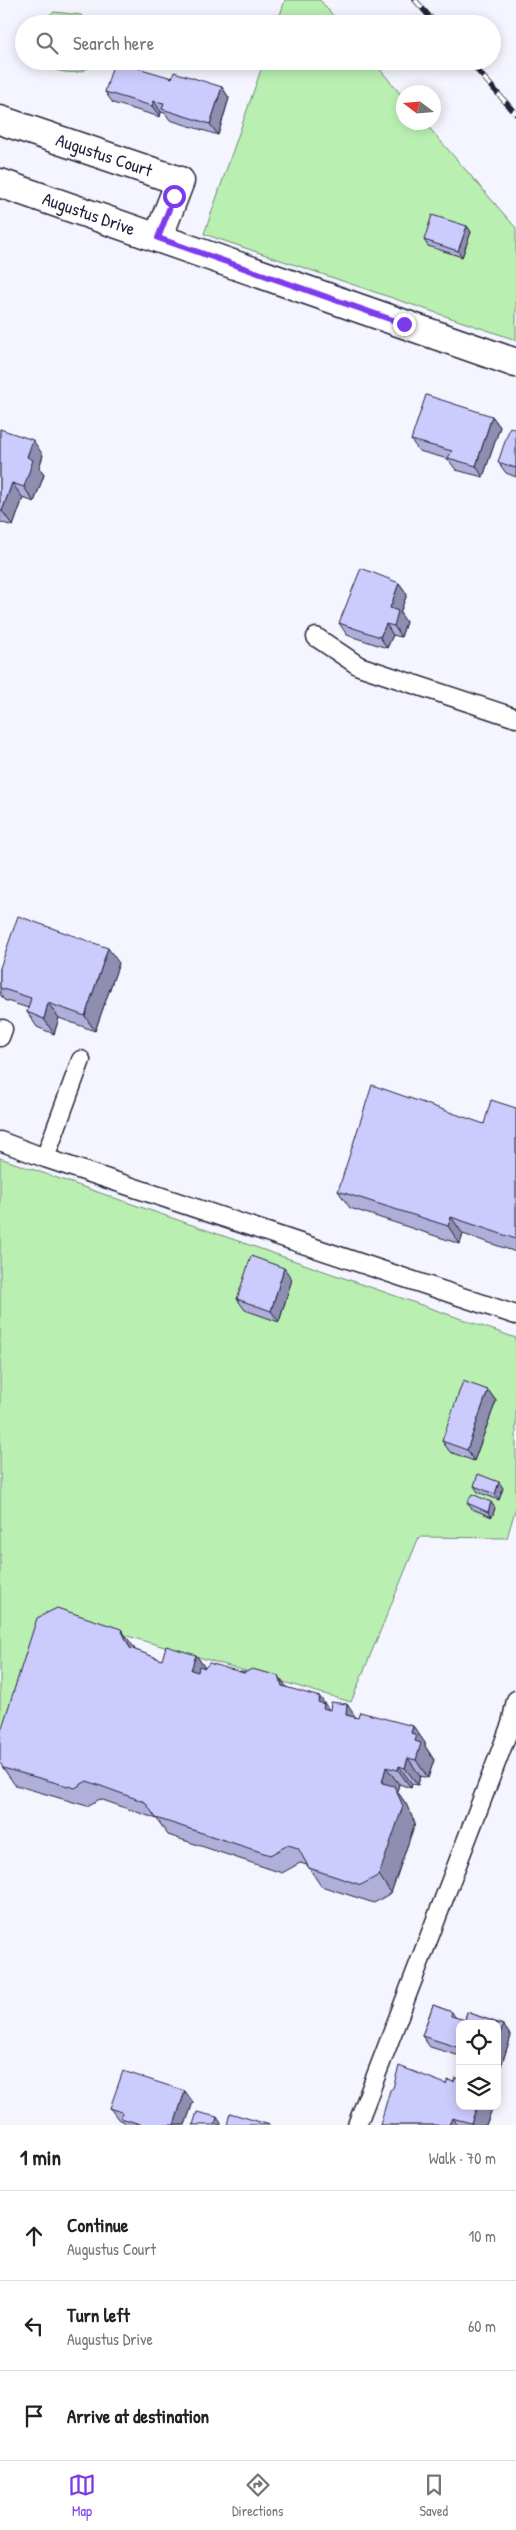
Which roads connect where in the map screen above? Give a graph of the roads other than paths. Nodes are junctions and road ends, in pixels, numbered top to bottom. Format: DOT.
graph roads {
  1 [pos="0,120"];
  2 [pos="0,183"];
  3 [pos="158,238"];
  4 [pos="516,363"];
  5 [pos="316,638"];
  6 [pos="516,718"];
  7 [pos="81,1060"];
  8 [pos="0,1141"];
  9 [pos="45,1158"];
  10 [pos="516,1315"];
  11 [pos="516,1700"];
  12 [pos="513,1725"];
  13 [pos="357,2125"];
  1 -- 3 [label="street, Augustus Court"];
  2 -- 3 [label="street, Augustus Drive"];
  3 -- 4 [label="street, Augustus Drive"];
  5 -- 6 [label="lane"];
  7 -- 9 [label="lane"];
  8 -- 9 [label="lane"];
  9 -- 10 [label="lane"];
  11 -- 12 [label="lane"];
  12 -- 13 [label="lane"];
}
